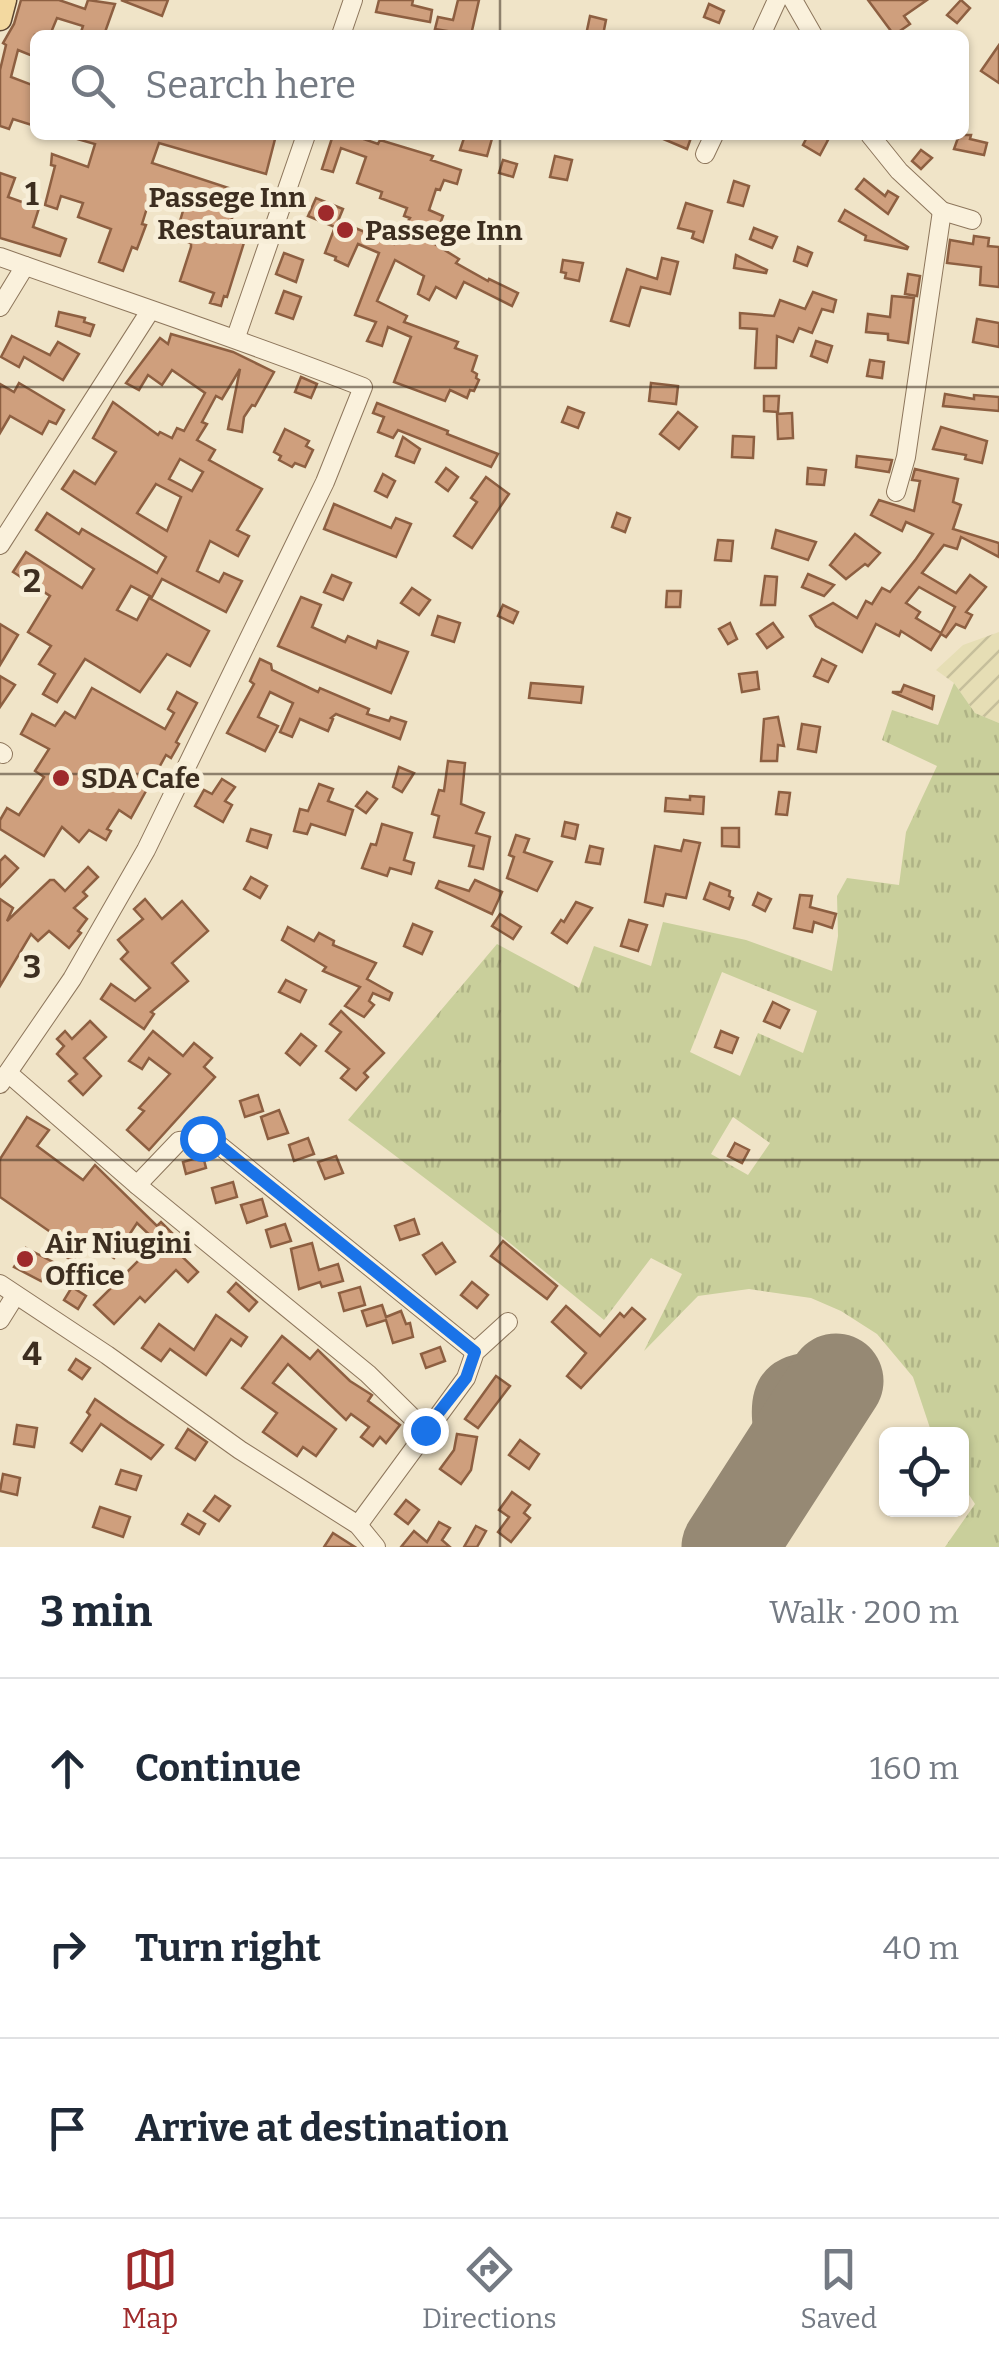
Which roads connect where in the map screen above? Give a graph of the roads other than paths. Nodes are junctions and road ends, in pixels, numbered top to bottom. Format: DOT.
graph roads {
  1 [pos="5,0"];
  2 [pos="353,0"];
  3 [pos="778,0"];
  4 [pos="793,0"];
  5 [pos="0,19"];
  6 [pos="343,30"];
  7 [pos="763,30"];
  8 [pos="810,30"];
  9 [pos="304,140"];
  10 [pos="712,140"];
  11 [pos="874,140"];
  12 [pos="705,154"];
  13 [pos="942,211"];
  14 [pos="972,220"];
  15 [pos="0,257"];
  16 [pos="25,266"];
  17 [pos="0,307"];
  18 [pos="150,311"];
  19 [pos="236,337"];
  20 [pos="896,492"];
  21 [pos="0,545"];
  22 [pos="4,1079"];
  23 [pos="137,1185"];
  24 [pos="8,1290"];
  25 [pos="0,1320"];
  26 [pos="508,1322"];
  27 [pos="475,1352"];
  28 [pos="425,1430"];
  29 [pos="358,1525"];
  30 [pos="376,1547"];
  1 -- 5 [label="main road"];
  2 -- 6 [label="street"];
  3 -- 7 [label="street"];
  4 -- 8 [label="street"];
  9 -- 19 [label="street"];
  10 -- 12 [label="street"];
  11 -- 13 [label="street"];
  13 -- 14 [label="street"];
  13 -- 20 [label="street"];
  15 -- 16 [label="street"];
  16 -- 17 [label="street"];
  16 -- 18 [label="street"];
  18 -- 19 [label="street"];
  18 -- 21 [label="street"];
  19 -- 22 [label="street"];
  22 -- 23 [label="street"];
  23 -- 27 [label="street"];
  23 -- 28 [label="street"];
  24 -- 25 [label="street"];
  24 -- 29 [label="street"];
  26 -- 27 [label="street"];
  27 -- 28 [label="street"];
  28 -- 29 [label="street"];
  29 -- 30 [label="street"];
}
